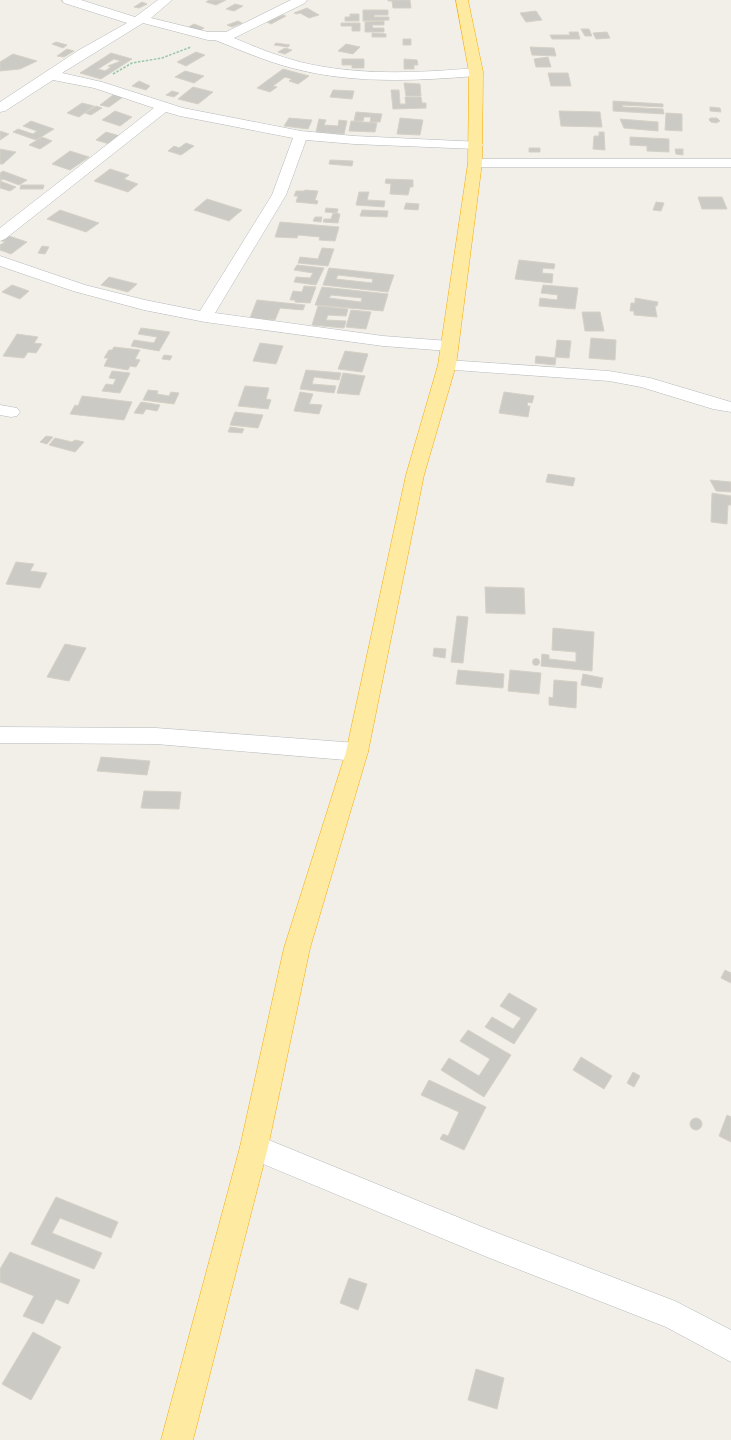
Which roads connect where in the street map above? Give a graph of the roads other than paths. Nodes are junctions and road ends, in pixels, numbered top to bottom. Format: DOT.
graph roads {
  1 [pos="68,0"];
  2 [pos="166,0"];
  3 [pos="301,0"];
  4 [pos="462,0"];
  5 [pos="139,20"];
  6 [pos="214,36"];
  7 [pos="476,72"];
  8 [pos="50,75"];
  9 [pos="0,108"];
  10 [pos="163,108"];
  11 [pos="302,135"];
  12 [pos="475,154"];
  13 [pos="731,163"];
  14 [pos="0,236"];
  15 [pos="0,261"];
  16 [pos="205,317"];
  17 [pos="448,355"];
  18 [pos="731,407"];
  19 [pos="0,735"];
  20 [pos="358,752"];
  21 [pos="254,1147"];
  22 [pos="731,1347"];
  23 [pos="177,1440"];
  1 -- 5 [label="street"];
  2 -- 5 [label="street"];
  3 -- 6 [label="street"];
  4 -- 7 [label="highway"];
  5 -- 6 [label="street"];
  5 -- 8 [label="street"];
  6 -- 7 [label="street"];
  7 -- 12 [label="highway"];
  8 -- 9 [label="street"];
  8 -- 10 [label="street"];
  10 -- 11 [label="street"];
  10 -- 14 [label="street"];
  11 -- 12 [label="street"];
  11 -- 16 [label="street"];
  12 -- 13 [label="street"];
  12 -- 17 [label="highway"];
  15 -- 16 [label="street"];
  16 -- 17 [label="street"];
  17 -- 18 [label="street"];
  17 -- 20 [label="highway"];
  19 -- 20 [label="street"];
  20 -- 21 [label="highway"];
  21 -- 22 [label="street"];
  21 -- 23 [label="highway"];
}
